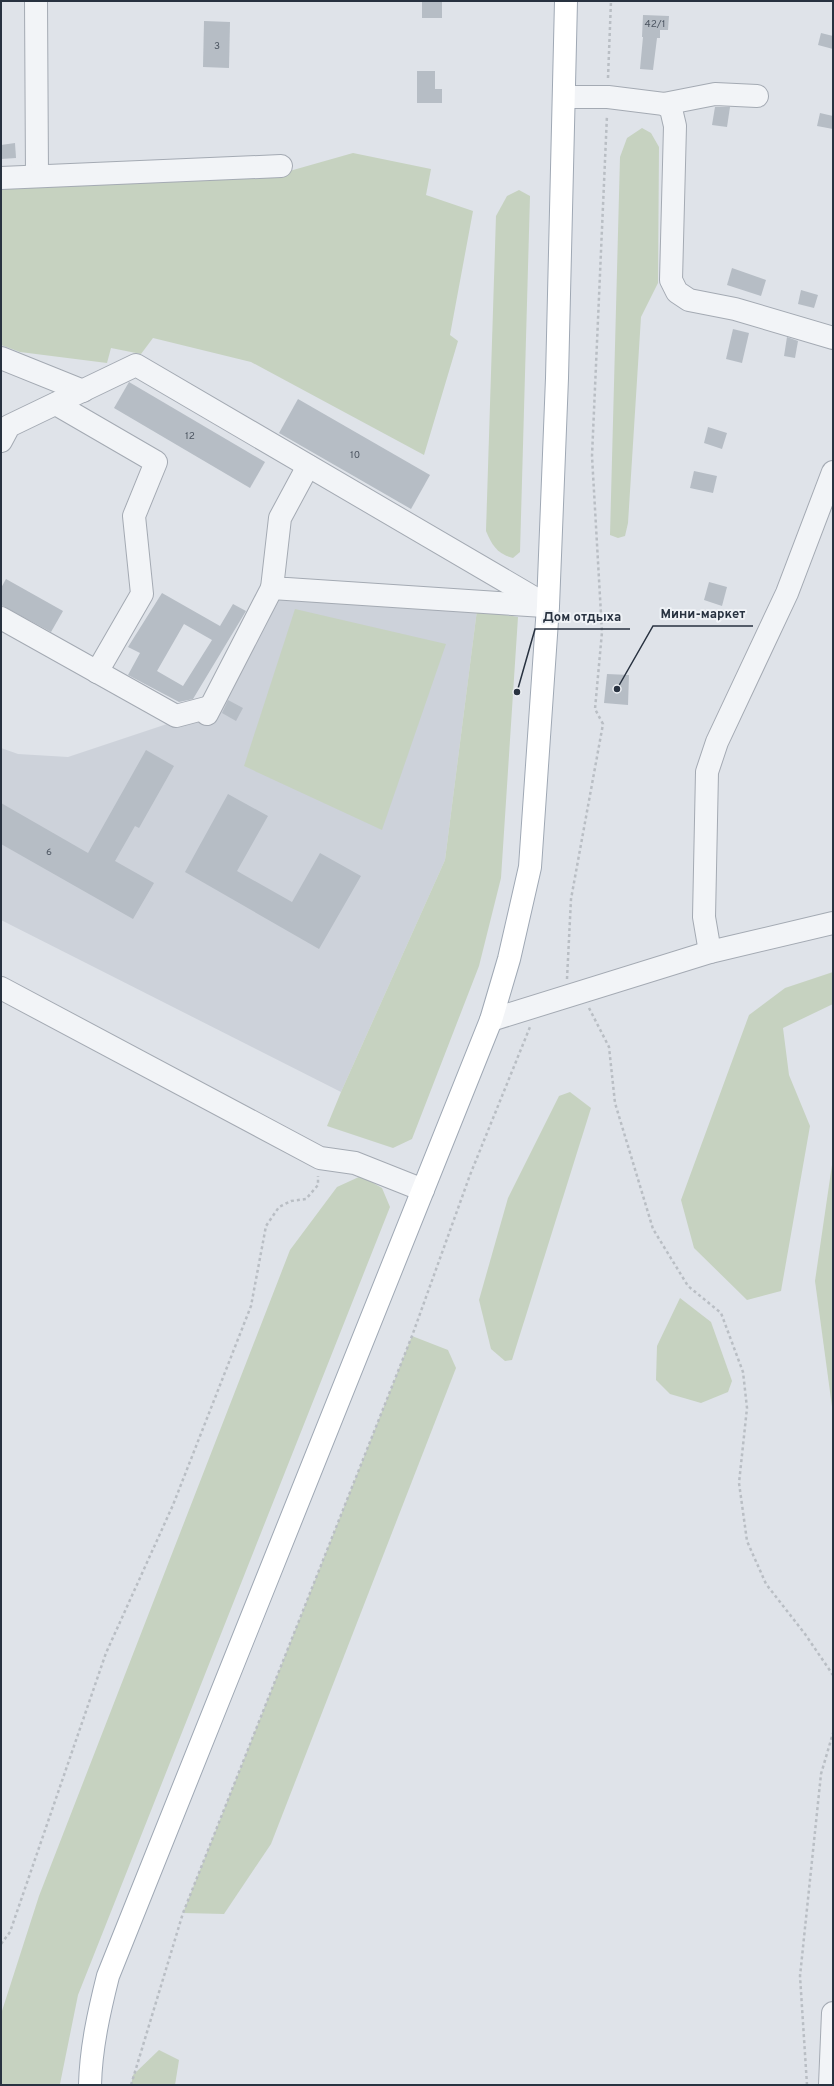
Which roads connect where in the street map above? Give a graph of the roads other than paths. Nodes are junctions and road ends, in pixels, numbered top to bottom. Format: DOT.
graph roads {
  1 [pos="36,1"];
  2 [pos="566,1"];
  3 [pos="757,96"];
  4 [pos="564,97"];
  5 [pos="664,104"];
  6 [pos="282,166"];
  7 [pos="37,176"];
  8 [pos="1,178"];
  9 [pos="833,338"];
  10 [pos="1,358"];
  11 [pos="83,391"];
  12 [pos="56,404"];
  13 [pos="1,441"];
  14 [pos="308,466"];
  15 [pos="833,472"];
  16 [pos="272,588"];
  17 [pos="548,606"];
  18 [pos="1,618"];
  19 [pos="97,672"];
  20 [pos="833,923"];
  21 [pos="710,952"];
  22 [pos="1,988"];
  23 [pos="491,1020"];
  24 [pos="423,1190"];
  25 [pos="833,2013"];
  26 [pos="90,2085"];
  27 [pos="830,2085"];
  1 -- 7 [label="street"];
  2 -- 4 [label="main road"];
  3 -- 5 [label="street"];
  4 -- 5 [label="street"];
  4 -- 17 [label="main road"];
  5 -- 9 [label="street"];
  6 -- 7 [label="street"];
  7 -- 8 [label="street"];
  10 -- 11 [label="street"];
  11 -- 12 [label="street"];
  11 -- 14 [label="street"];
  12 -- 13 [label="street"];
  12 -- 19 [label="street"];
  14 -- 16 [label="street"];
  14 -- 17 [label="street"];
  15 -- 21 [label="street"];
  16 -- 17 [label="street"];
  16 -- 19 [label="street"];
  17 -- 23 [label="main road"];
  18 -- 19 [label="street"];
  20 -- 21 [label="street"];
  21 -- 23 [label="street"];
  22 -- 24 [label="street"];
  23 -- 24 [label="main road"];
  24 -- 26 [label="main road"];
  25 -- 27 [label="street"];
}
